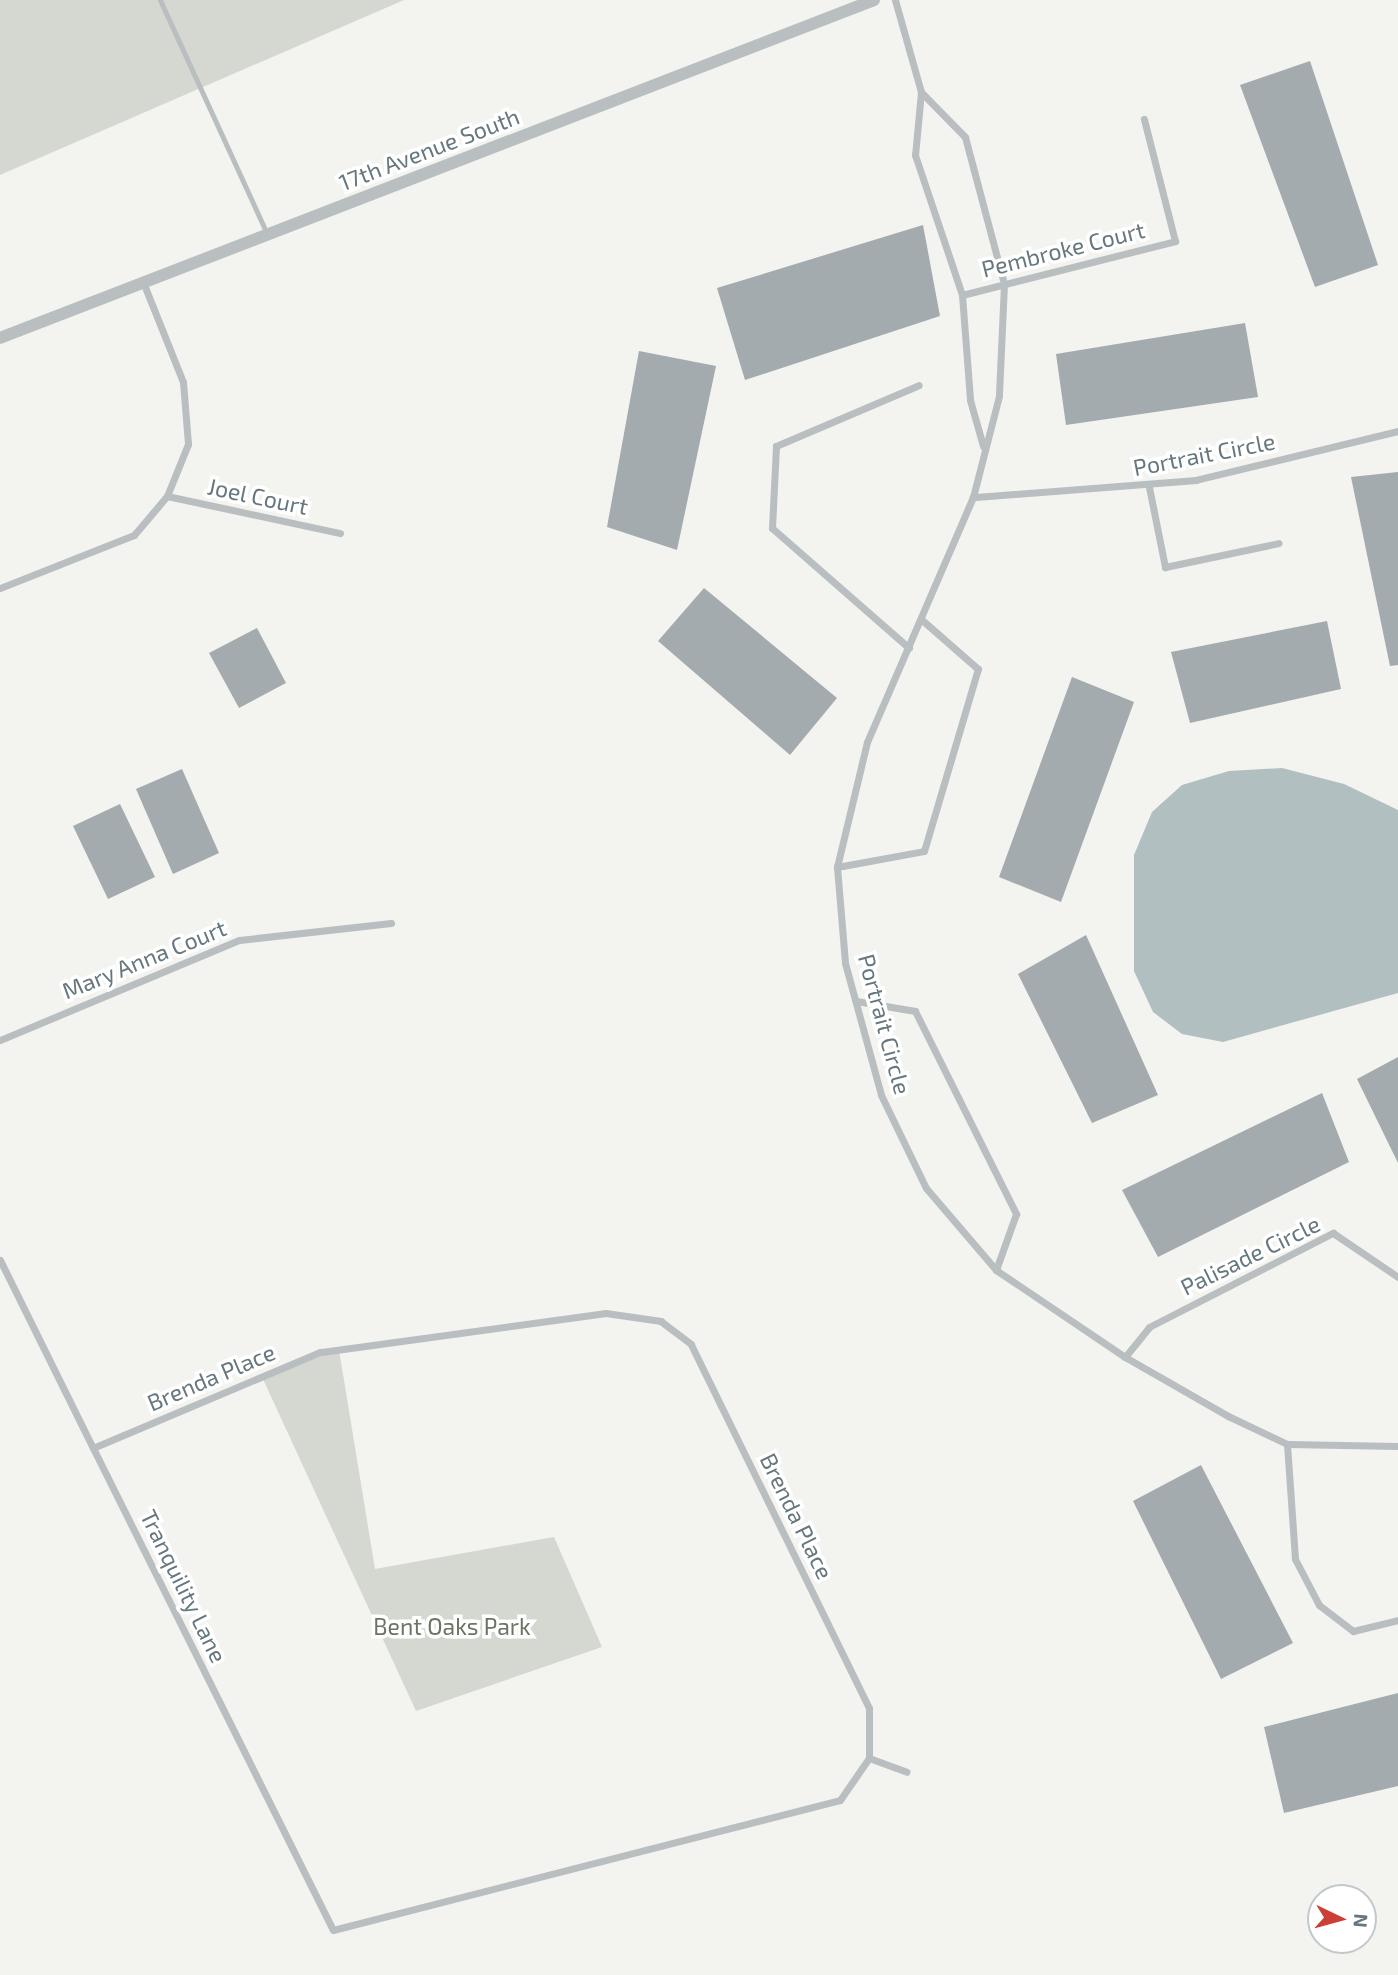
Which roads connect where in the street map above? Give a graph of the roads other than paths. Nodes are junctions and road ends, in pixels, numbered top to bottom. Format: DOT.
graph roads {
  1 [pos="160,0"];
  2 [pos="874,0"];
  3 [pos="895,0"];
  4 [pos="921,92"];
  5 [pos="1144,119"];
  6 [pos="267,234"];
  7 [pos="142,281"];
  8 [pos="1004,285"];
  9 [pos="962,295"];
  10 [pos="0,338"];
  11 [pos="919,385"];
  12 [pos="1398,431"];
  13 [pos="983,446"];
  14 [pos="1149,487"];
  15 [pos="167,496"];
  16 [pos="973,498"];
  17 [pos="340,533"];
  18 [pos="1279,543"];
  19 [pos="0,588"];
  20 [pos="922,620"];
  21 [pos="909,648"];
  22 [pos="837,867"];
  23 [pos="391,923"];
  24 [pos="856,1001"];
  25 [pos="0,1040"];
  26 [pos="0,1259"];
  27 [pos="996,1270"];
  28 [pos="1398,1277"];
  29 [pos="1125,1357"];
  30 [pos="1287,1444"];
  31 [pos="1398,1446"];
  32 [pos="93,1448"];
  33 [pos="1398,1620"];
  34 [pos="869,1758"];
  35 [pos="906,1772"];
  1 -- 6 [label="lane"];
  2 -- 6 [label="street, 17th Avenue South"];
  3 -- 4 [label="street, Portrait Circle"];
  4 -- 8 [label="street, Portrait Circle"];
  4 -- 9 [label="street, Portrait Circle"];
  5 -- 8 [label="street, Pembroke Court"];
  6 -- 7 [label="street, 17th Avenue South"];
  7 -- 10 [label="street, 17th Avenue South"];
  7 -- 15 [label="street"];
  8 -- 9 [label="street, Pembroke Court"];
  8 -- 13 [label="street, Portrait Circle"];
  9 -- 13 [label="street, Portrait Circle"];
  11 -- 21 [label="street"];
  12 -- 14 [label="street, Portrait Circle"];
  13 -- 16 [label="street, Portrait Circle"];
  14 -- 16 [label="street, Portrait Circle"];
  14 -- 18 [label="street"];
  15 -- 17 [label="street, Joel Court"];
  15 -- 19 [label="street"];
  16 -- 20 [label="street, Portrait Circle"];
  20 -- 21 [label="street, Portrait Circle"];
  20 -- 22 [label="street"];
  21 -- 22 [label="street, Portrait Circle"];
  22 -- 24 [label="street, Portrait Circle"];
  23 -- 25 [label="street, Mary Anna Court"];
  24 -- 27 [label="street, Portrait Circle"];
  24 -- 27 [label="street"];
  26 -- 32 [label="street, Tranquility Lane"];
  27 -- 29 [label="street, Portrait Circle"];
  28 -- 29 [label="street, Palisade Circle"];
  29 -- 30 [label="street, Portrait Circle"];
  30 -- 31 [label="street, Portrait Circle"];
  30 -- 33 [label="street"];
  32 -- 34 [label="street, Brenda Place"];
  32 -- 34 [label="street, Tranquility Lane"];
  34 -- 35 [label="street"];
}
